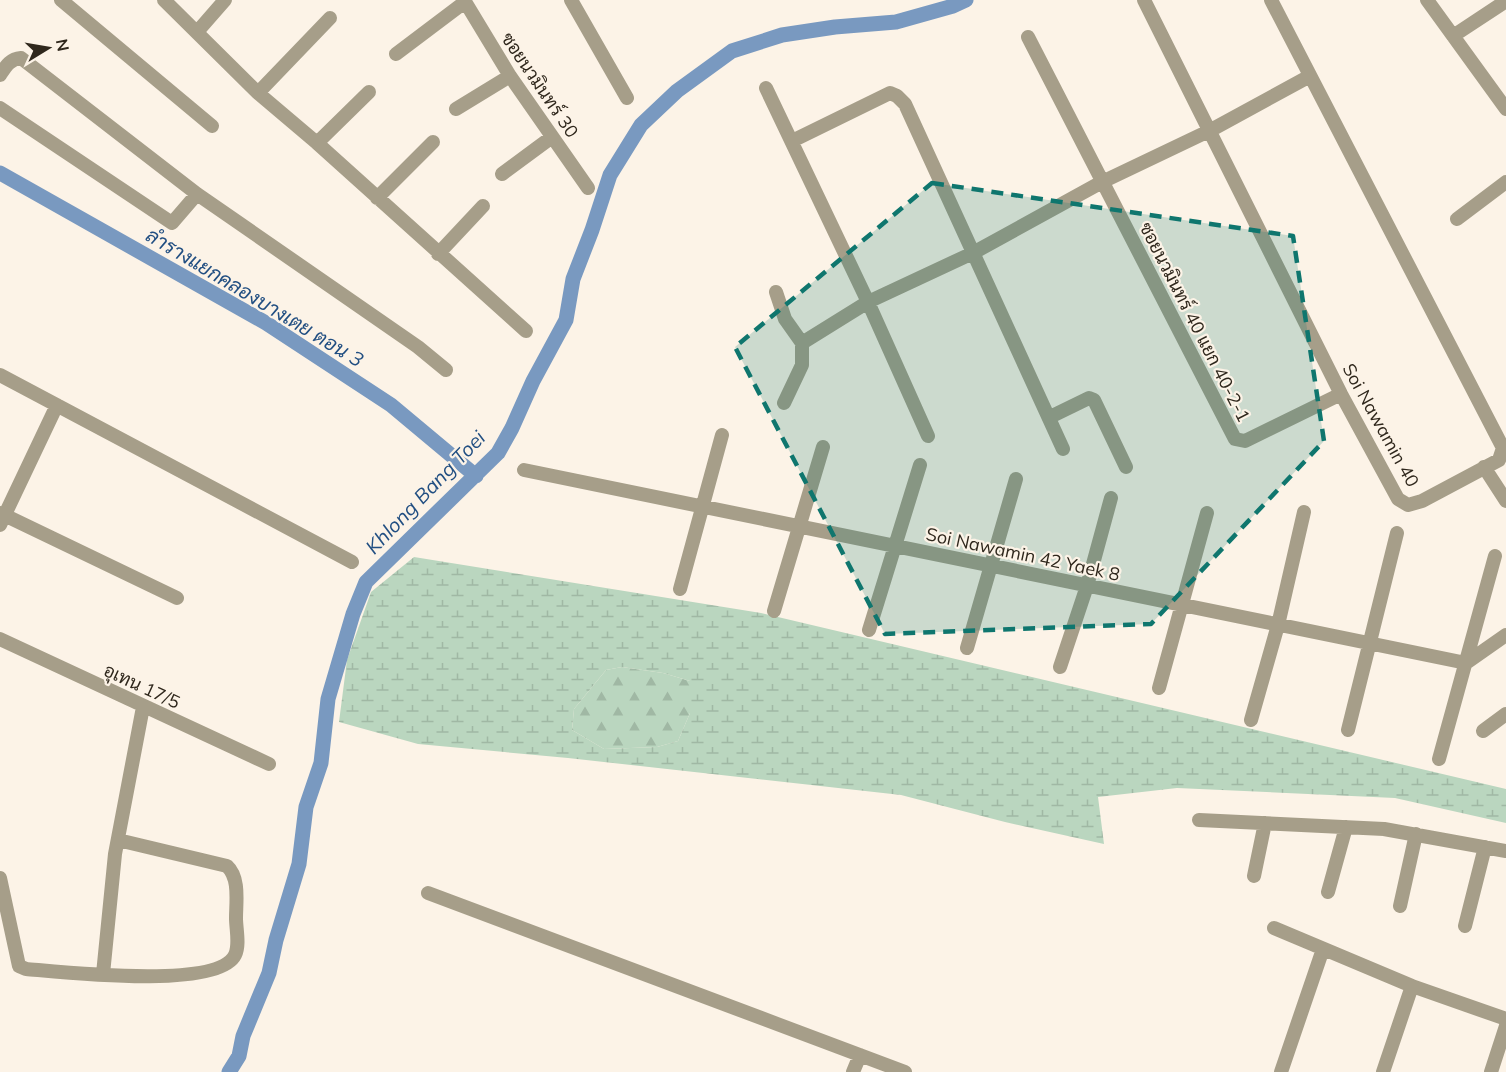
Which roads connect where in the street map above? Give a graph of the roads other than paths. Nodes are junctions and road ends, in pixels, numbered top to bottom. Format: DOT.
graph roads {
  1 [pos="61,0"];
  2 [pos="164,0"];
  3 [pos="225,0"];
  4 [pos="571,0"];
  5 [pos="1144,0"];
  6 [pos="1271,0"];
  7 [pos="1427,0"];
  8 [pos="465,1"];
  9 [pos="1506,1"];
  10 [pos="330,18"];
  11 [pos="197,32"];
  12 [pos="1453,36"];
  13 [pos="1028,37"];
  14 [pos="396,54"];
  15 [pos="0,75"];
  16 [pos="510,76"];
  17 [pos="1310,76"];
  18 [pos="766,88"];
  19 [pos="369,92"];
  20 [pos="258,93"];
  21 [pos="627,98"];
  22 [pos="0,108"];
  23 [pos="456,109"];
  24 [pos="1506,109"];
  25 [pos="212,126"];
  26 [pos="1211,130"];
  27 [pos="552,137"];
  28 [pos="792,141"];
  29 [pos="433,142"];
  30 [pos="317,143"];
  31 [pos="502,174"];
  32 [pos="1102,182"];
  33 [pos="1506,182"];
  34 [pos="588,188"];
  35 [pos="197,194"];
  36 [pos="377,198"];
  37 [pos="483,206"];
  38 [pos="1457,219"];
  39 [pos="973,253"];
  40 [pos="438,254"];
  41 [pos="776,292"];
  42 [pos="868,302"];
  43 [pos="526,331"];
  44 [pos="802,344"];
  45 [pos="446,370"];
  46 [pos="0,375"];
  47 [pos="1341,394"];
  48 [pos="784,403"];
  49 [pos="57,405"];
  50 [pos="1050,417"];
  51 [pos="722,435"];
  52 [pos="928,436"];
  53 [pos="823,447"];
  54 [pos="1064,449"];
  55 [pos="920,465"];
  56 [pos="1126,467"];
  57 [pos="1484,467"];
  58 [pos="524,470"];
  59 [pos="1016,479"];
  60 [pos="1111,498"];
  61 [pos="1506,501"];
  62 [pos="704,505"];
  63 [pos="1304,512"];
  64 [pos="1207,513"];
  65 [pos="2,518"];
  66 [pos="801,526"];
  67 [pos="1397,533"];
  68 [pos="894,547"];
  69 [pos="1495,556"];
  70 [pos="352,562"];
  71 [pos="992,566"];
  72 [pos="1087,586"];
  73 [pos="681,589"];
  74 [pos="177,598"];
  75 [pos="1181,605"];
  76 [pos="774,611"];
  77 [pos="1278,625"];
  78 [pos="869,630"];
  79 [pos="1506,635"];
  80 [pos="0,639"];
  81 [pos="1371,644"];
  82 [pos="967,648"];
  83 [pos="1466,663"];
  84 [pos="1060,667"];
  85 [pos="1159,688"];
  86 [pos="142,707"];
  87 [pos="1506,714"];
  88 [pos="1251,720"];
  89 [pos="1348,730"];
  90 [pos="1483,731"];
  91 [pos="1439,759"];
  92 [pos="269,764"];
  93 [pos="1199,820"];
  94 [pos="1265,823"];
  95 [pos="1346,827"];
  96 [pos="1416,834"];
  97 [pos="118,840"];
  98 [pos="1485,847"];
  99 [pos="1506,851"];
  100 [pos="1254,876"];
  101 [pos="0,878"];
  102 [pos="1328,892"];
  103 [pos="428,893"];
  104 [pos="1400,906"];
  105 [pos="1465,926"];
  106 [pos="1274,928"];
  107 [pos="1323,949"];
  108 [pos="103,974"];
  109 [pos="1412,986"];
  110 [pos="1506,1019"];
  111 [pos="1506,1026"];
  112 [pos="860,1055"];
  113 [pos="853,1072"];
  114 [pos="905,1072"];
  115 [pos="1281,1072"];
  116 [pos="1383,1072"];
  117 [pos="1491,1072"];
  1 -- 25 [label="street"];
  2 -- 11 [label="street"];
  3 -- 11 [label="street"];
  4 -- 21 [label="street"];
  5 -- 26 [label="street, Soi Nawamin 40"];
  6 -- 17 [label="street, Soi Nawamin 40"];
  7 -- 12 [label="street"];
  8 -- 14 [label="street"];
  8 -- 16 [label="street, ซอยนวมินทร์ 30"];
  9 -- 12 [label="street"];
  10 -- 20 [label="street"];
  11 -- 20 [label="street"];
  12 -- 24 [label="street"];
  13 -- 32 [label="street"];
  15 -- 35 [label="street"];
  16 -- 23 [label="street"];
  16 -- 27 [label="street, ซอยนวมินทร์ 30"];
  17 -- 26 [label="street"];
  17 -- 57 [label="street, Soi Nawamin 40"];
  18 -- 28 [label="street"];
  19 -- 30 [label="street"];
  20 -- 30 [label="street"];
  22 -- 35 [label="street"];
  26 -- 32 [label="street"];
  26 -- 47 [label="street, Soi Nawamin 40"];
  27 -- 31 [label="street"];
  27 -- 34 [label="street, ซอยนวมินทร์ 30"];
  28 -- 39 [label="street"];
  28 -- 42 [label="street"];
  29 -- 36 [label="street"];
  30 -- 36 [label="street"];
  32 -- 39 [label="street"];
  32 -- 47 [label="street, ซอยนวมินทร์ 40 แยก 40-2-1"];
  33 -- 38 [label="street"];
  35 -- 45 [label="street"];
  36 -- 40 [label="street"];
  37 -- 40 [label="street"];
  39 -- 42 [label="street"];
  39 -- 50 [label="street"];
  40 -- 43 [label="street"];
  41 -- 44 [label="street"];
  42 -- 44 [label="street"];
  42 -- 52 [label="street"];
  44 -- 48 [label="street"];
  46 -- 49 [label="street"];
  47 -- 57 [label="street, Soi Nawamin 40"];
  49 -- 65 [label="street"];
  49 -- 70 [label="street"];
  50 -- 54 [label="street"];
  50 -- 56 [label="street"];
  51 -- 62 [label="street"];
  53 -- 66 [label="street"];
  55 -- 68 [label="street"];
  57 -- 61 [label="street"];
  58 -- 62 [label="street, Soi Nawamin 42 Yaek 8"];
  59 -- 71 [label="street"];
  60 -- 72 [label="street"];
  62 -- 66 [label="street, Soi Nawamin 42 Yaek 8"];
  62 -- 73 [label="street"];
  63 -- 77 [label="street"];
  64 -- 75 [label="street"];
  65 -- 74 [label="street"];
  66 -- 68 [label="street, Soi Nawamin 42 Yaek 8"];
  66 -- 76 [label="street"];
  67 -- 81 [label="street"];
  68 -- 71 [label="street, Soi Nawamin 42 Yaek 8"];
  68 -- 78 [label="street"];
  69 -- 83 [label="street"];
  71 -- 72 [label="street, Soi Nawamin 42 Yaek 8"];
  71 -- 82 [label="street"];
  72 -- 75 [label="street, Soi Nawamin 42 Yaek 8"];
  72 -- 84 [label="street"];
  75 -- 77 [label="street, Soi Nawamin 42 Yaek 8"];
  75 -- 85 [label="street"];
  77 -- 81 [label="street, Soi Nawamin 42 Yaek 8"];
  77 -- 88 [label="street"];
  79 -- 83 [label="street"];
  80 -- 86 [label="street, อุเทน 17/5"];
  81 -- 83 [label="street, Soi Nawamin 42 Yaek 8"];
  81 -- 89 [label="street"];
  83 -- 91 [label="street"];
  86 -- 92 [label="street, อุเทน 17/5"];
  86 -- 97 [label="street"];
  87 -- 90 [label="street"];
  93 -- 94 [label="street"];
  94 -- 95 [label="street"];
  94 -- 100 [label="street"];
  95 -- 96 [label="street"];
  95 -- 102 [label="street"];
  96 -- 98 [label="street"];
  96 -- 104 [label="street"];
  97 -- 108 [label="street"];
  97 -- 108 [label="street"];
  98 -- 99 [label="street"];
  98 -- 105 [label="street"];
  101 -- 108 [label="street"];
  103 -- 112 [label="street"];
  106 -- 107 [label="street"];
  107 -- 109 [label="street"];
  107 -- 115 [label="street"];
  109 -- 110 [label="street"];
  109 -- 116 [label="street"];
  111 -- 117 [label="street"];
  112 -- 113 [label="street"];
  112 -- 114 [label="street"];
}
